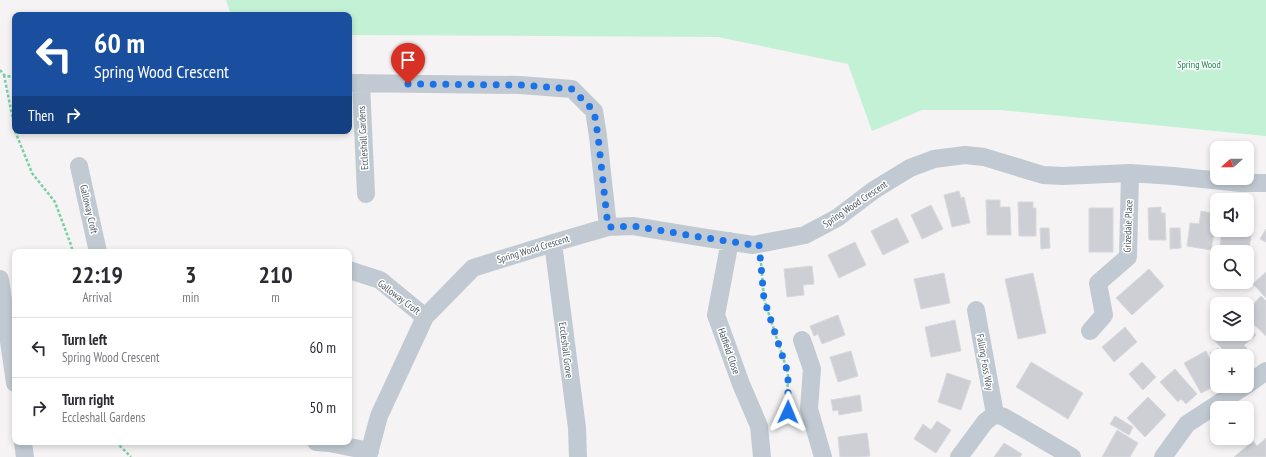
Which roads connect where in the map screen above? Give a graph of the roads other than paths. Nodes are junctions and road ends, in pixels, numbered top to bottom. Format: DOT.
graph roads {
  1 [pos="355,83"];
  2 [pos="79,166"];
  3 [pos="1130,173"];
  4 [pos="1266,183"];
  5 [pos="366,194"];
  6 [pos="608,227"];
  7 [pos="730,241"];
  8 [pos="553,243"];
  9 [pos="97,249"];
  10 [pos="352,271"];
  11 [pos="0,279"];
  12 [pos="976,310"];
  13 [pos="426,317"];
  14 [pos="1090,331"];
  15 [pos="802,340"];
  16 [pos="12,362"];
  17 [pos="1266,371"];
  18 [pos="1254,379"];
  19 [pos="1234,393"];
  20 [pos="995,414"];
  21 [pos="23,445"];
  22 [pos="336,445"];
  23 [pos="369,454"];
  24 [pos="25,457"];
  25 [pos="578,457"];
  26 [pos="762,457"];
  27 [pos="823,457"];
  28 [pos="959,457"];
  29 [pos="1072,457"];
  30 [pos="1163,457"];
  1 -- 5 [label="street, Eccleshall Gardens"];
  1 -- 6 [label="street, Eccleshall Gardens"];
  2 -- 9 [label="street, Galloway Croft"];
  3 -- 4 [label="street, Spring Wood Crescent"];
  3 -- 7 [label="street, Spring Wood Crescent"];
  3 -- 14 [label="street, Grizedale Place"];
  6 -- 7 [label="street, Spring Wood Crescent"];
  6 -- 8 [label="street, Spring Wood Crescent"];
  7 -- 26 [label="street, Hatfield Close"];
  8 -- 13 [label="street, Spring Wood Crescent"];
  8 -- 25 [label="street, Eccleshall Grove"];
  10 -- 13 [label="street, Galloway Croft"];
  11 -- 16 [label="street"];
  12 -- 20 [label="street, Falling Foss Way"];
  13 -- 23 [label="street, Spring Wood Crescent"];
  15 -- 27 [label="street"];
  17 -- 18 [label="street"];
  19 -- 30 [label="street"];
  20 -- 28 [label="street"];
  20 -- 29 [label="street"];
  21 -- 24 [label="street"];
  22 -- 23 [label="street"];
}
